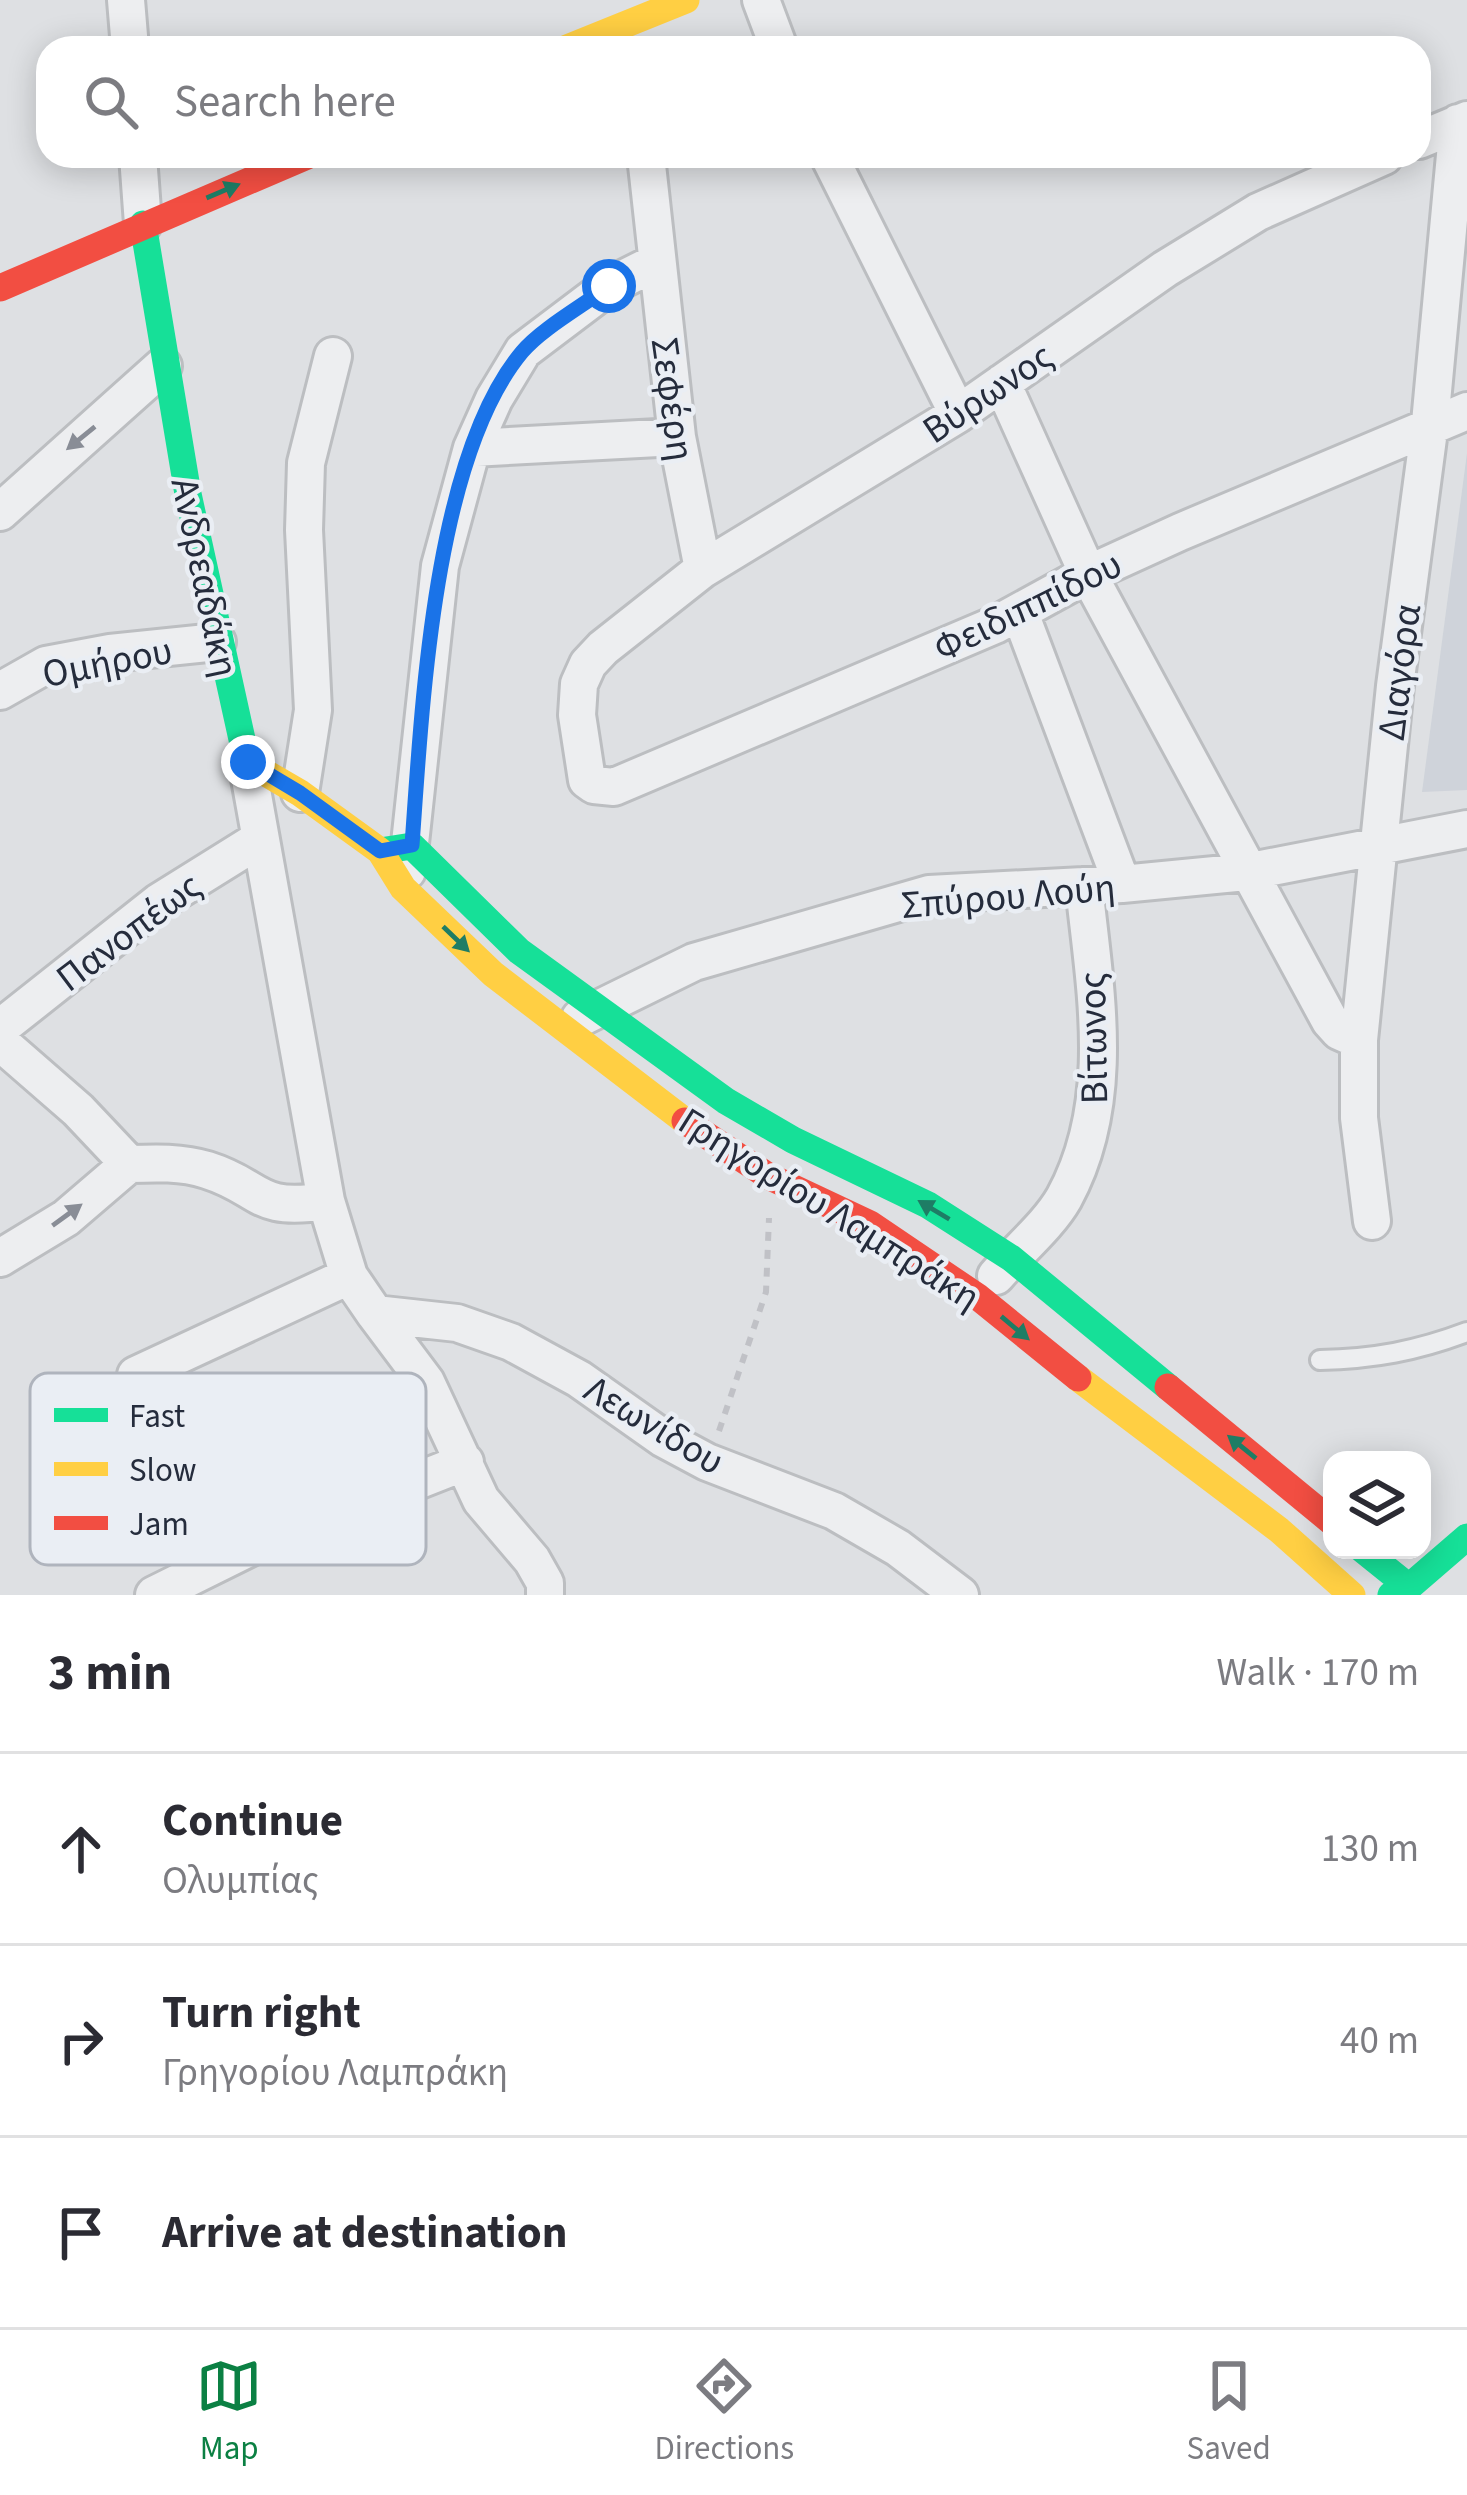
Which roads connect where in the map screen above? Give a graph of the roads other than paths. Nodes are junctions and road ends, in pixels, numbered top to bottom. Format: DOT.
graph roads {
  1 [pos="126,0"];
  2 [pos="686,0"];
  3 [pos="760,0"];
  4 [pos="634,23"];
  5 [pos="129,36"];
  6 [pos="599,36"];
  7 [pos="774,36"];
  8 [pos="1463,122"];
  9 [pos="1431,135"];
  10 [pos="139,168"];
  11 [pos="278,168"];
  12 [pos="647,168"];
  13 [pos="835,168"];
  14 [pos="1358,168"];
  15 [pos="143,224"];
  16 [pos="655,263"];
  17 [pos="0,288"];
  18 [pos="333,356"];
  19 [pos="163,366"];
  20 [pos="1002,383"];
  21 [pos="1467,411"];
  22 [pos="958,414"];
  23 [pos="1430,423"];
  24 [pos="677,437"];
  25 [pos="472,448"];
  26 [pos="0,512"];
  27 [pos="703,569"];
  28 [pos="1088,574"];
  29 [pos="1020,613"];
  30 [pos="217,642"];
  31 [pos="0,691"];
  32 [pos="248,762"];
  33 [pos="587,780"];
  34 [pos="300,793"];
  35 [pos="1467,829"];
  36 [pos="260,839"];
  37 [pos="1377,846"];
  38 [pos="396,848"];
  39 [pos="1246,872"];
  40 [pos="1122,884"];
  41 [pos="1084,886"];
  42 [pos="403,888"];
  43 [pos="598,1006"];
  44 [pos="567,1027"];
  45 [pos="0,1028"];
  46 [pos="1359,1040"];
  47 [pos="0,1042"];
  48 [pos="129,1164"];
  49 [pos="326,1201"];
  50 [pos="1372,1221"];
  51 [pos="0,1258"];
  52 [pos="1011,1258"];
  53 [pos="349,1276"];
  54 [pos="978,1297"];
  55 [pos="375,1314"];
  56 [pos="1467,1332"];
  57 [pos="1320,1360"];
  58 [pos="142,1373"];
  59 [pos="419,1373"];
  60 [pos="426,1382"];
  61 [pos="465,1462"];
  62 [pos="426,1477"];
  63 [pos="1323,1515"];
  64 [pos="1467,1537"];
  65 [pos="1372,1559"];
  66 [pos="215,1565"];
  67 [pos="549,1591"];
  68 [pos="1405,1592"];
  69 [pos="154,1595"];
  70 [pos="960,1595"];
  71 [pos="1352,1595"];
  1 -- 5 [label="street"];
  2 -- 4 [label="street"];
  3 -- 7 [label="street"];
  4 -- 6 [label="street"];
  8 -- 9 [label="street"];
  8 -- 23 [label="street, Διαγόρα"];
  10 -- 15 [label="street, Ανδρεαδάκη"];
  15 -- 11 [label="street, one-way"];
  12 -- 16 [label="street, Σεφέρη"];
  13 -- 22 [label="street"];
  14 -- 20 [label="street, Βύρωνος"];
  15 -- 17 [label="street"];
  15 -- 19 [label="street, Ανδρεαδάκη"];
  16 -- 24 [label="street, Σεφέρη"];
  16 -- 25 [label="street"];
  18 -- 34 [label="street"];
  19 -- 26 [label="street, one-way"];
  19 -- 30 [label="street, Ανδρεαδάκη"];
  20 -- 22 [label="street, Βύρωνος"];
  20 -- 28 [label="street"];
  21 -- 23 [label="street, Φειδιππίδου"];
  22 -- 27 [label="street, Βύρωνος"];
  23 -- 28 [label="street, Φειδιππίδου"];
  23 -- 37 [label="street, Διαγόρα"];
  24 -- 25 [label="street"];
  24 -- 27 [label="street, Σεφέρη"];
  25 -- 38 [label="street"];
  27 -- 33 [label="street, Βύρωνος"];
  28 -- 29 [label="street, Φειδιππίδου"];
  28 -- 39 [label="street"];
  29 -- 33 [label="street, Φειδιππίδου"];
  29 -- 40 [label="street"];
  30 -- 31 [label="street, Ομήρου"];
  30 -- 32 [label="street, Ανδρεαδάκη"];
  32 -- 34 [label="street, Γρηγορίου Λαμπράκη"];
  32 -- 36 [label="street, Ανδρεαδάκη"];
  34 -- 38 [label="street, Γρηγορίου Λαμπράκη"];
  35 -- 37 [label="street, Σπύρου Λούη"];
  36 -- 45 [label="street, Πανοπέως"];
  36 -- 49 [label="street, Ανδρεαδάκη"];
  37 -- 39 [label="street, Σπύρου Λούη"];
  37 -- 46 [label="street, Διαγόρα"];
  38 -- 42 [label="street"];
  38 -- 43 [label="street, Γρηγορίου Λαμπράκη"];
  39 -- 40 [label="street, Σπύρου Λούη"];
  39 -- 46 [label="street"];
  40 -- 41 [label="street, Σπύρου Λούη"];
  41 -- 43 [label="street, Σπύρου Λούη"];
  41 -- 52 [label="street, Βίτωνος"];
  42 -- 44 [label="street, Γρηγορίου Λαμπράκη, one-way"];
  43 -- 44 [label="street, Σπύρου Λούη"];
  52 -- 43 [label="street, Γρηγορίου Λαμπράκη, one-way"];
  44 -- 54 [label="street, Γρηγορίου Λαμπράκη"];
  46 -- 50 [label="street, Διαγόρα"];
  47 -- 48 [label="street"];
  48 -- 49 [label="street"];
  51 -- 48 [label="street, one-way"];
  49 -- 53 [label="street, Ανδρεαδάκη"];
  52 -- 54 [label="street, Βίτωνος"];
  63 -- 52 [label="street, Γρηγορίου Λαμπράκη, one-way"];
  53 -- 55 [label="street"];
  53 -- 58 [label="street"];
  54 -- 71 [label="street, Γρηγορίου Λαμπράκη, one-way"];
  55 -- 59 [label="street"];
  55 -- 70 [label="street, Λεωνίδου"];
  56 -- 57 [label="lane"];
  60 -- 61 [label="street"];
  61 -- 62 [label="street"];
  61 -- 67 [label="street"];
  64 -- 68 [label="street"];
  65 -- 68 [label="street"];
  66 -- 69 [label="street"];
}
